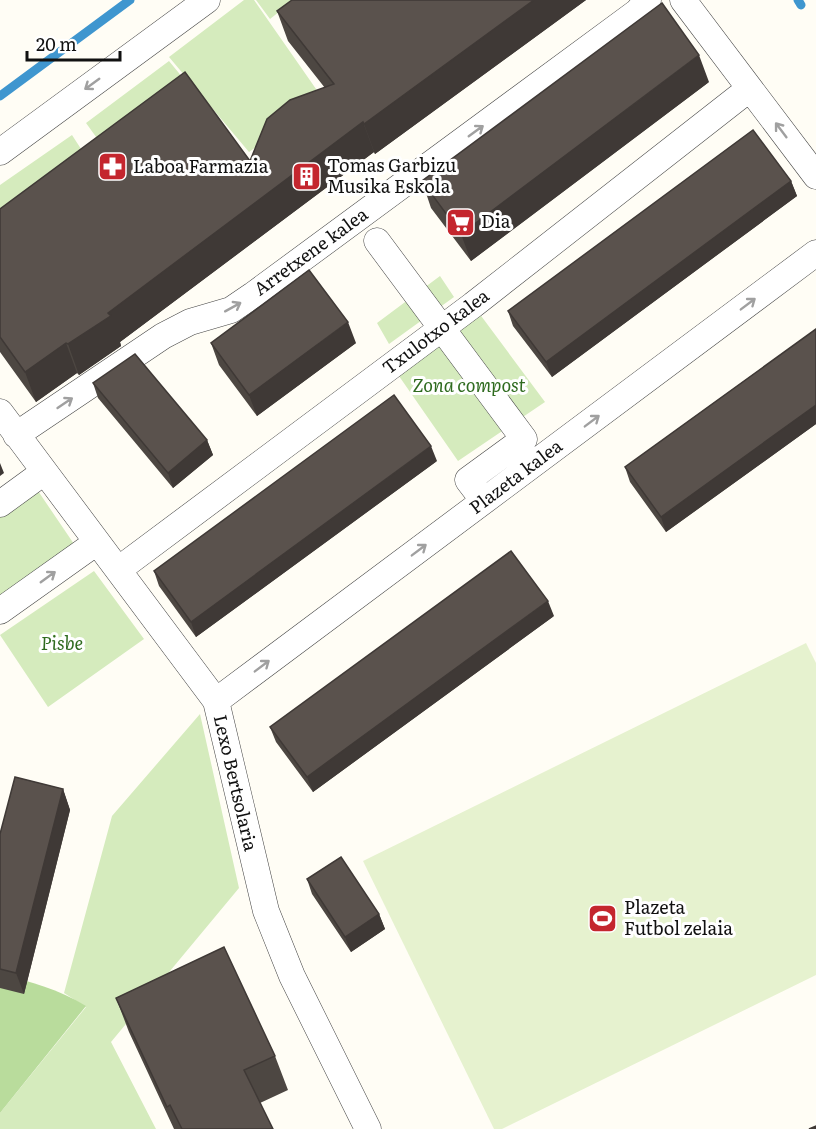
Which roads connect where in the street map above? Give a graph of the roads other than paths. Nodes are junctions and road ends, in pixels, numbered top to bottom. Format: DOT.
graph roads {
  1 [pos="207,0"];
  2 [pos="648,0"];
  3 [pos="683,0"];
  4 [pos="749,89"];
  5 [pos="0,152"];
  6 [pos="816,176"];
  7 [pos="377,241"];
  8 [pos="816,253"];
  9 [pos="443,328"];
  10 [pos="0,412"];
  11 [pos="16,435"];
  12 [pos="44,472"];
  13 [pos="484,501"];
  14 [pos="0,504"];
  15 [pos="97,542"];
  16 [pos="118,570"];
  17 [pos="0,611"];
  18 [pos="216,701"];
  19 [pos="368,1129"];
  1 -- 5 [label="street, one-way"];
  11 -- 2 [label="street, Arretxene kalea, one-way"];
  3 -- 4 [label="street"];
  6 -- 4 [label="street, one-way"];
  4 -- 9 [label="street, Txulotxo kalea"];
  7 -- 9 [label="street"];
  13 -- 8 [label="street, Plazeta kalea, one-way"];
  9 -- 13 [label="street"];
  9 -- 16 [label="street, Txulotxo kalea"];
  10 -- 11 [label="street, Lexo Bertsolaria"];
  11 -- 12 [label="street, Lexo Bertsolaria"];
  12 -- 14 [label="street"];
  12 -- 15 [label="street, Lexo Bertsolaria"];
  18 -- 13 [label="street, Plazeta kalea, one-way"];
  15 -- 16 [label="street, Lexo Bertsolaria"];
  17 -- 15 [label="street, one-way"];
  16 -- 18 [label="street, Lexo Bertsolaria"];
  18 -- 19 [label="street, Lexo Bertsolaria"];
}
